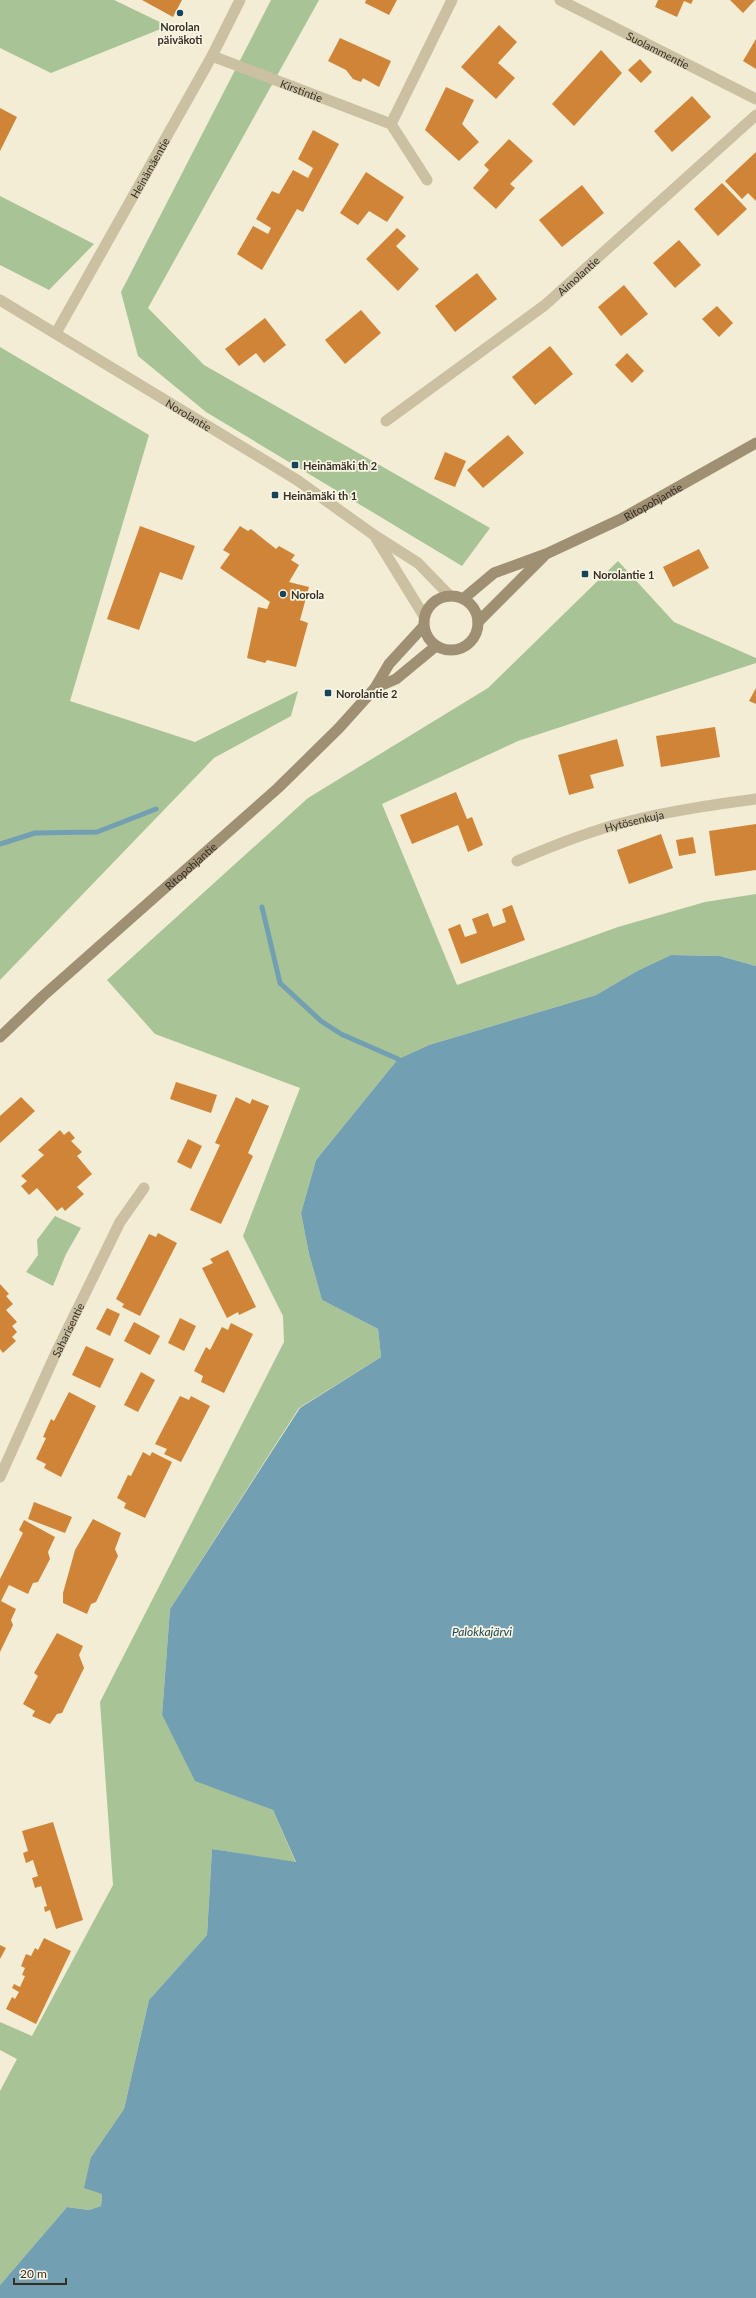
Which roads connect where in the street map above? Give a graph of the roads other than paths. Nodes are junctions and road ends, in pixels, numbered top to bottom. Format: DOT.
graph roads {
  1 [pos="240,0"];
  2 [pos="452,0"];
  3 [pos="560,0"];
  4 [pos="212,56"];
  5 [pos="756,100"];
  6 [pos="756,115"];
  7 [pos="391,124"];
  8 [pos="427,180"];
  9 [pos="0,300"];
  10 [pos="56,333"];
  11 [pos="386,421"];
  12 [pos="756,443"];
  13 [pos="374,536"];
  14 [pos="546,554"];
  15 [pos="450,596"];
  16 [pos="463,599"];
  17 [pos="424,616"];
  18 [pos="478,622"];
  19 [pos="422,628"];
  20 [pos="436,646"];
  21 [pos="375,688"];
  22 [pos="756,799"];
  23 [pos="517,861"];
  24 [pos="0,1037"];
  25 [pos="144,1188"];
  26 [pos="0,1477"];
  1 -- 4 [label="street, Heinämäentie"];
  2 -- 7 [label="street"];
  3 -- 5 [label="street, Suolammentie"];
  4 -- 7 [label="street, Kirstintie"];
  4 -- 10 [label="street, Heinämäentie"];
  6 -- 11 [label="street, Aimolantie"];
  7 -- 8 [label="street"];
  9 -- 10 [label="street, Norolantie"];
  10 -- 13 [label="street, Norolantie"];
  12 -- 14 [label="main road, Ritopohjantie"];
  13 -- 15 [label="street, Norolantie"];
  13 -- 17 [label="street, Norolantie"];
  14 -- 16 [label="main road, Ritopohjantie"];
  14 -- 18 [label="main road, Ritopohjantie"];
  15 -- 16 [label="main road"];
  15 -- 17 [label="main road"];
  16 -- 18 [label="main road"];
  17 -- 19 [label="main road"];
  18 -- 20 [label="main road"];
  19 -- 20 [label="main road"];
  19 -- 21 [label="main road, Ritopohjantie"];
  20 -- 21 [label="main road, Ritopohjantie"];
  21 -- 24 [label="main road, Ritopohjantie"];
  22 -- 23 [label="street, Hytösenkuja"];
  25 -- 26 [label="street, Saharisentie"];
}
